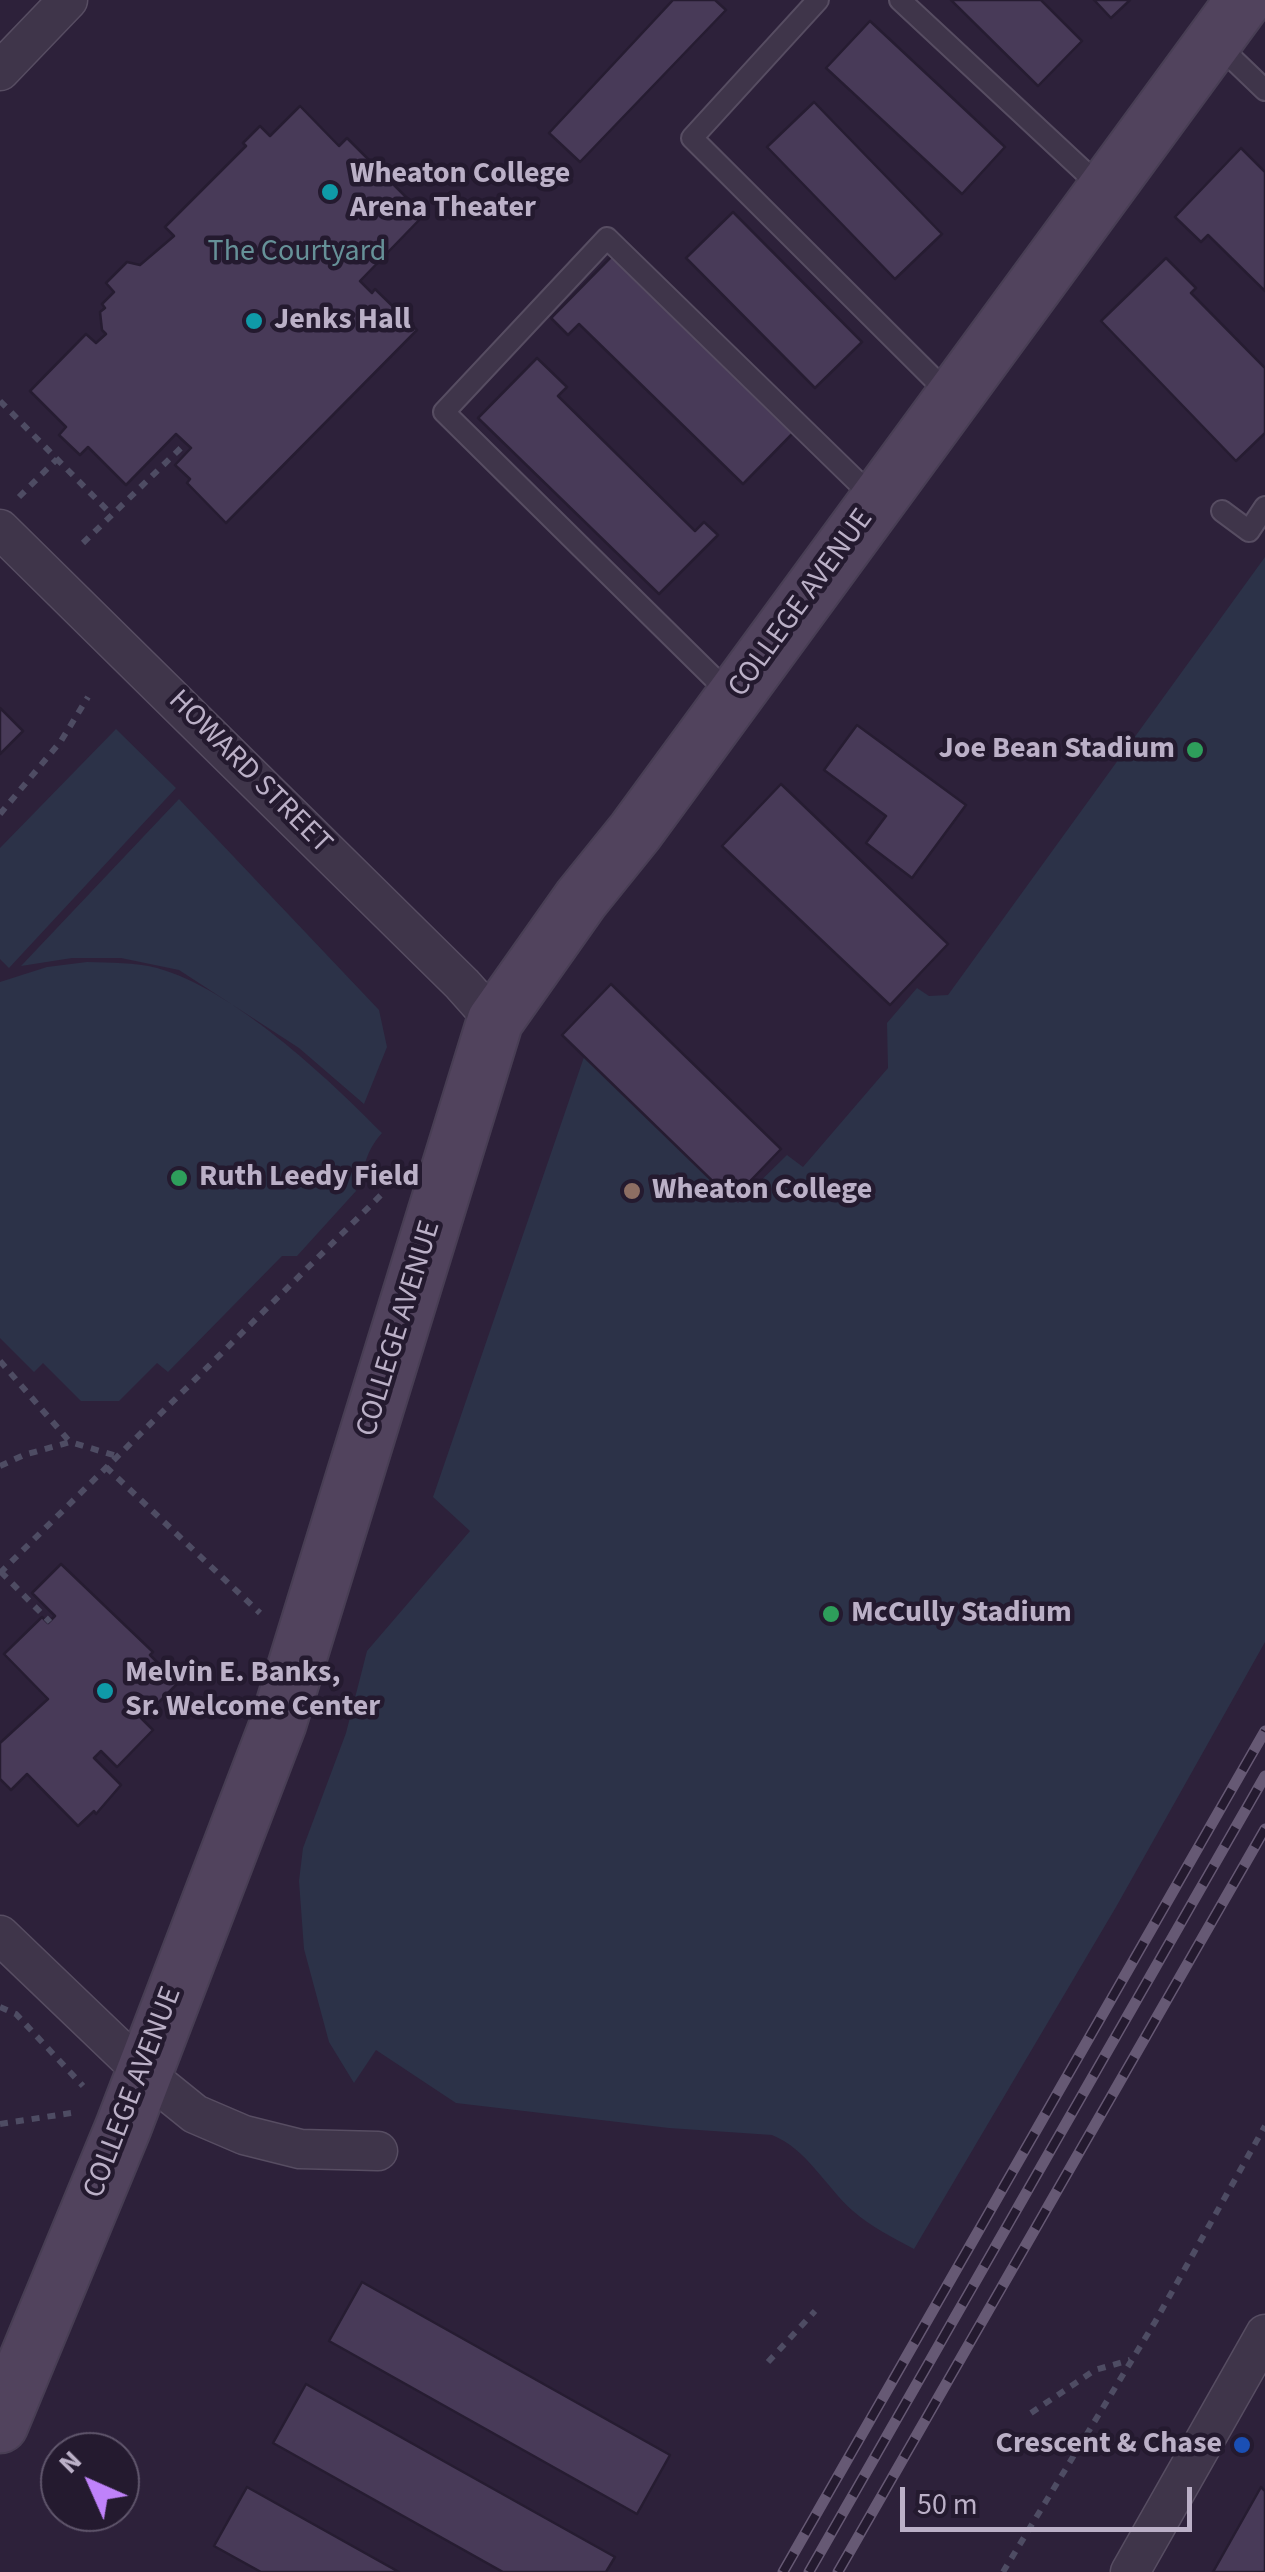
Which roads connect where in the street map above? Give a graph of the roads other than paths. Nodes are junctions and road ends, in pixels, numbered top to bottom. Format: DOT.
graph roads {
  1 [pos="68,0"];
  2 [pos="818,0"];
  3 [pos="900,0"];
  4 [pos="1226,17"];
  5 [pos="0,71"];
  6 [pos="1265,90"];
  7 [pos="1105,190"];
  8 [pos="953,398"];
  9 [pos="877,501"];
  10 [pos="1265,508"];
  11 [pos="1222,511"];
  12 [pos="0,529"];
  13 [pos="734,698"];
  14 [pos="495,1021"];
  15 [pos="0,1935"];
  16 [pos="143,2072"];
  17 [pos="378,2151"];
  18 [pos="1260,2358"];
  19 [pos="0,2426"];
  20 [pos="1130,2572"];
  1 -- 5 [label="street"];
  2 -- 8 [label="lane"];
  3 -- 7 [label="lane"];
  4 -- 6 [label="lane"];
  4 -- 7 [label="street, COLLEGE AVENUE"];
  7 -- 8 [label="street, COLLEGE AVENUE"];
  8 -- 9 [label="street, COLLEGE AVENUE"];
  9 -- 13 [label="street, COLLEGE AVENUE"];
  9 -- 13 [label="lane"];
  10 -- 11 [label="lane"];
  12 -- 14 [label="street, HOWARD STREET"];
  13 -- 14 [label="street, COLLEGE AVENUE"];
  14 -- 16 [label="street, COLLEGE AVENUE"];
  15 -- 16 [label="street"];
  16 -- 17 [label="street"];
  16 -- 19 [label="street, COLLEGE AVENUE"];
  18 -- 20 [label="street"];
}
